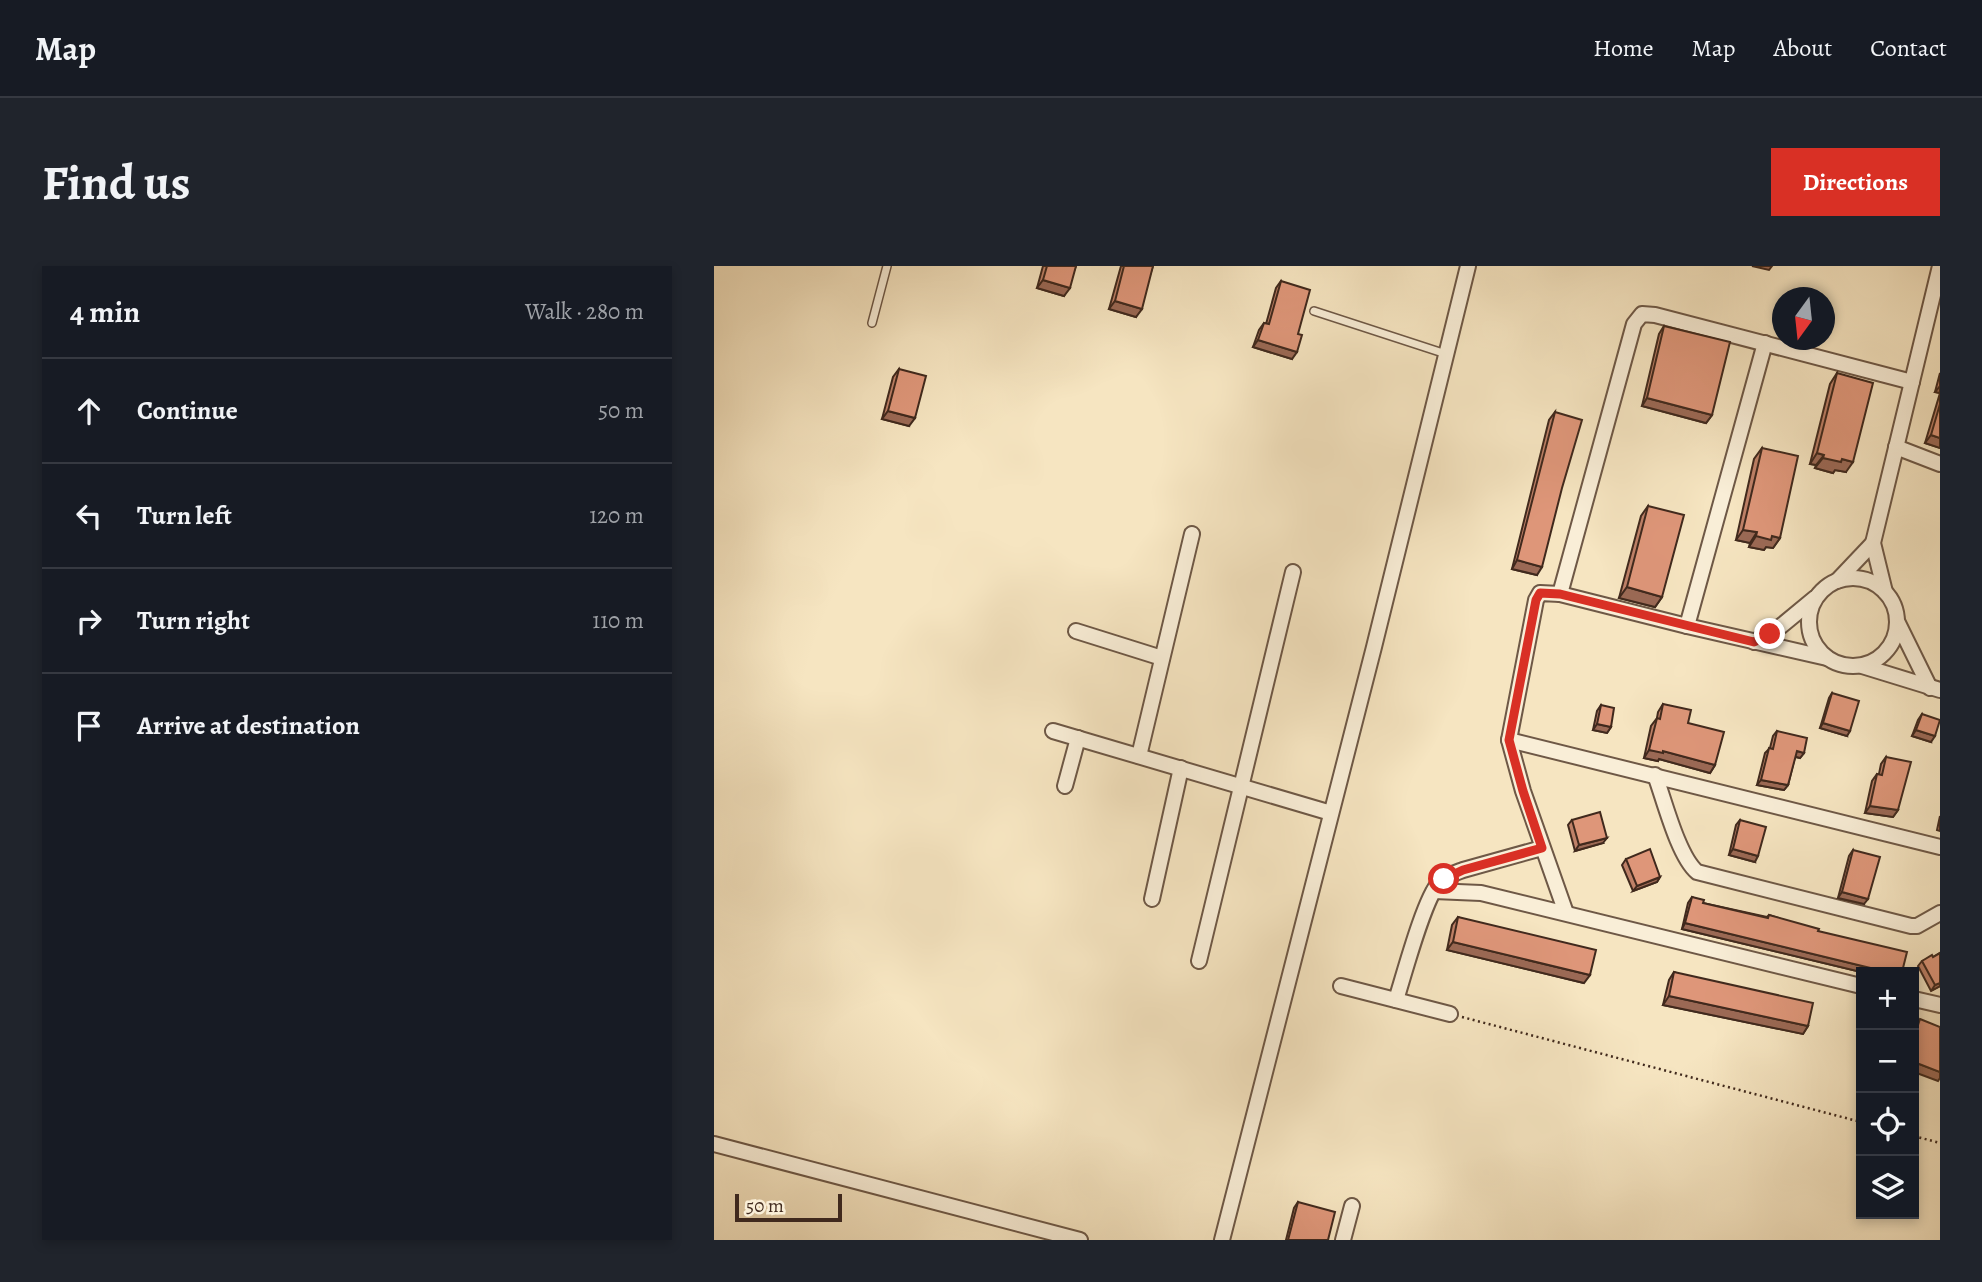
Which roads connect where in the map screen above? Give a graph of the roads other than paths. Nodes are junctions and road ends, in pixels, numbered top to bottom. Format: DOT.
graph roads {
  1 [pos="887,266"];
  2 [pos="1468,266"];
  3 [pos="1940,266"];
  4 [pos="1314,311"];
  5 [pos="872,323"];
  6 [pos="1765,344"];
  7 [pos="1446,354"];
  8 [pos="1912,382"];
  9 [pos="1896,447"];
  10 [pos="1940,464"];
  11 [pos="1192,534"];
  12 [pos="1873,543"];
  13 [pos="1293,572"];
  14 [pos="1837,581"];
  15 [pos="1885,592"];
  16 [pos="1560,594"];
  17 [pos="1819,595"];
  18 [pos="1898,623"];
  19 [pos="1687,626"];
  20 [pos="1076,631"];
  21 [pos="1754,642"];
  22 [pos="1827,657"];
  23 [pos="1162,658"];
  24 [pos="1861,666"];
  25 [pos="1935,689"];
  26 [pos="1054,731"];
  27 [pos="1078,738"];
  28 [pos="1509,740"];
  29 [pos="1139,756"];
  30 [pos="1181,768"];
  31 [pos="1655,775"];
  32 [pos="1065,786"];
  33 [pos="1243,787"];
  34 [pos="1331,813"];
  35 [pos="1940,847"];
  36 [pos="1542,848"];
  37 [pos="1434,891"];
  38 [pos="1152,899"];
  39 [pos="1566,913"];
  40 [pos="1940,913"];
  41 [pos="1199,961"];
  42 [pos="1856,985"];
  43 [pos="1341,986"];
  44 [pos="1396,1000"];
  45 [pos="1919,1000"];
  46 [pos="1940,1005"];
  47 [pos="1450,1014"];
  48 [pos="714,1144"];
  49 [pos="1352,1206"];
  50 [pos="1080,1240"];
  51 [pos="1222,1240"];
  52 [pos="1343,1240"];
  1 -- 5 [label="lane"];
  2 -- 7 [label="street"];
  3 -- 8 [label="street"];
  4 -- 7 [label="lane"];
  6 -- 8 [label="street"];
  6 -- 16 [label="street"];
  6 -- 19 [label="street"];
  7 -- 34 [label="street"];
  8 -- 9 [label="street"];
  9 -- 10 [label="street"];
  9 -- 12 [label="street"];
  11 -- 23 [label="street"];
  12 -- 14 [label="street"];
  12 -- 15 [label="street"];
  13 -- 33 [label="street"];
  14 -- 15 [label="street"];
  14 -- 17 [label="street"];
  15 -- 18 [label="street"];
  16 -- 19 [label="street"];
  16 -- 28 [label="street"];
  17 -- 21 [label="street"];
  17 -- 22 [label="street"];
  18 -- 24 [label="street"];
  18 -- 25 [label="street"];
  19 -- 21 [label="street"];
  20 -- 23 [label="street"];
  21 -- 22 [label="street"];
  22 -- 24 [label="street"];
  23 -- 29 [label="street"];
  24 -- 25 [label="street"];
  26 -- 27 [label="street"];
  27 -- 29 [label="street"];
  27 -- 32 [label="street"];
  28 -- 31 [label="street"];
  28 -- 36 [label="street"];
  29 -- 30 [label="street"];
  30 -- 33 [label="street"];
  30 -- 38 [label="street"];
  31 -- 35 [label="street"];
  31 -- 40 [label="street"];
  33 -- 34 [label="street"];
  33 -- 41 [label="street"];
  34 -- 51 [label="street"];
  36 -- 37 [label="street"];
  36 -- 39 [label="street"];
  37 -- 39 [label="street"];
  37 -- 44 [label="street"];
  39 -- 42 [label="street"];
  43 -- 44 [label="street"];
  44 -- 47 [label="street"];
  45 -- 46 [label="street"];
  48 -- 50 [label="street"];
  49 -- 52 [label="street"];
}
